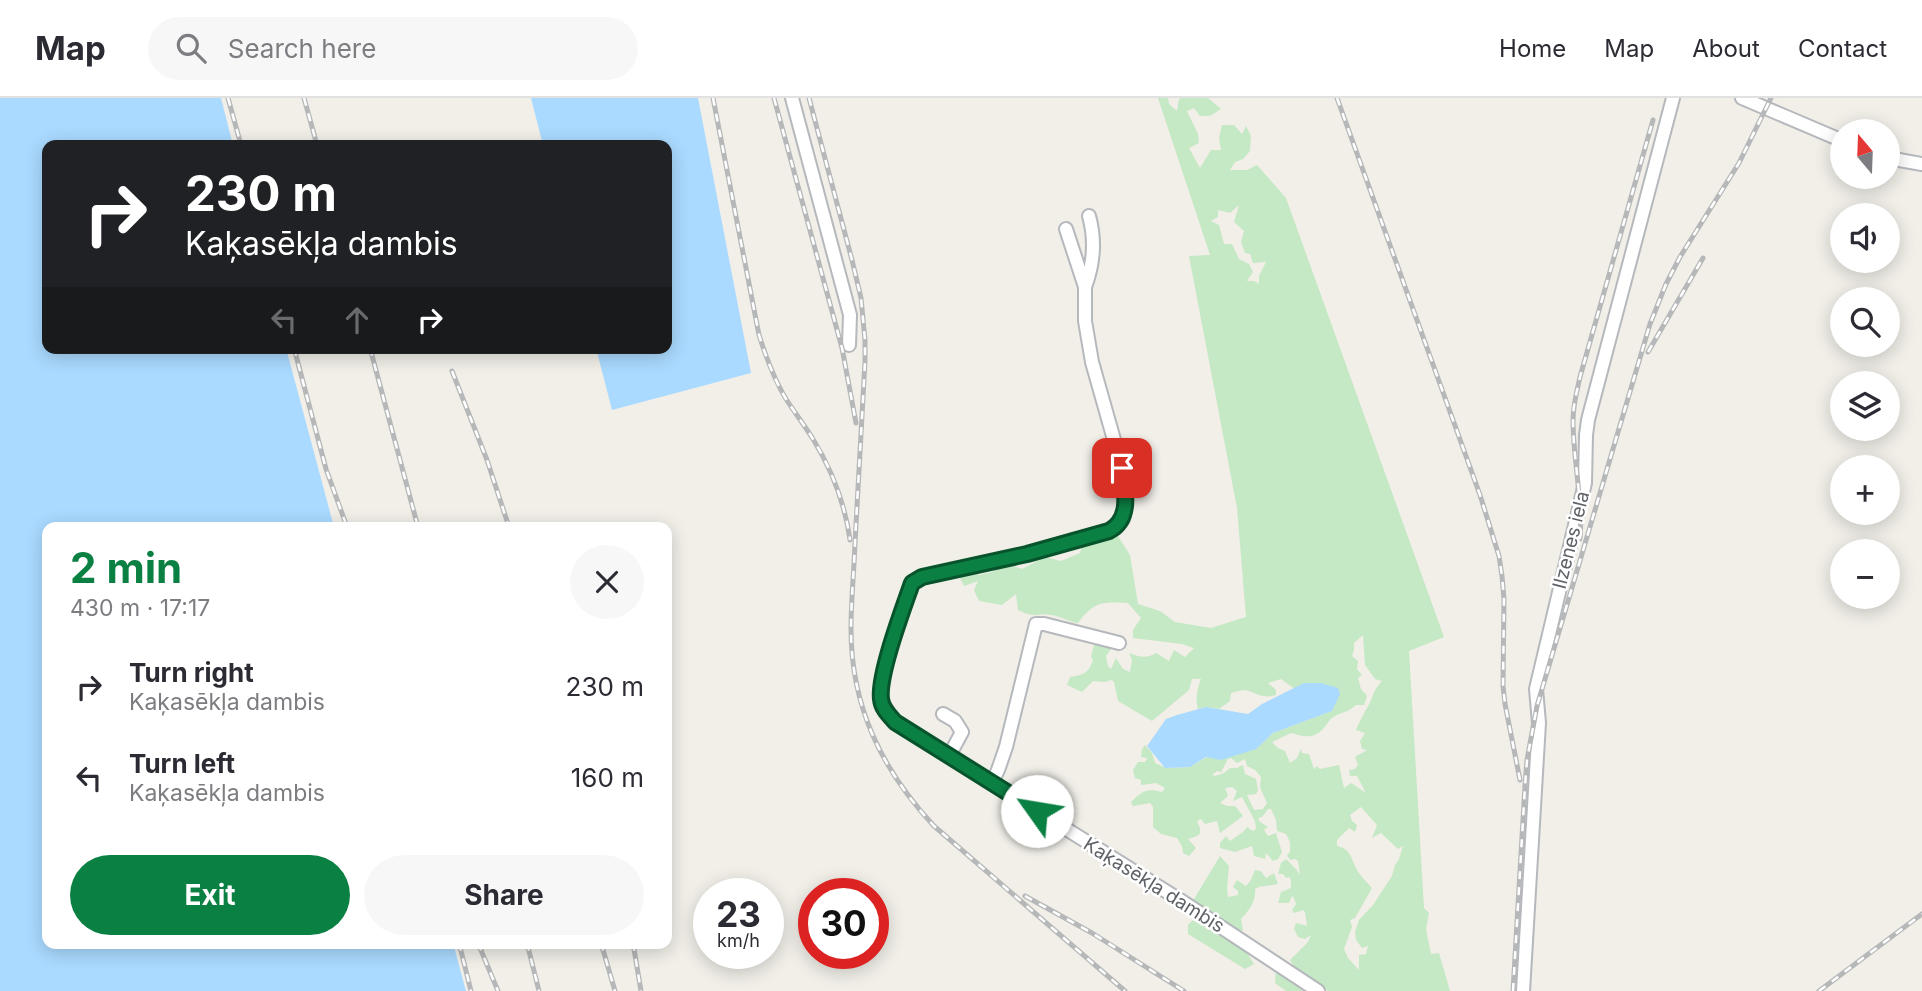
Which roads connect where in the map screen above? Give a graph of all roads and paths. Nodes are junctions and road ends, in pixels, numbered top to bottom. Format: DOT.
graph roads {
  1 [pos="792,98"];
  2 [pos="1673,98"];
  3 [pos="1742,98"];
  4 [pos="1830,135"];
  5 [pos="1900,160"];
  6 [pos="1922,164"];
  7 [pos="1089,216"];
  8 [pos="1066,229"];
  9 [pos="1085,287"];
  10 [pos="849,345"];
  11 [pos="1119,643"];
  12 [pos="943,713"];
  13 [pos="948,756"];
  14 [pos="992,783"];
  15 [pos="1318,991"];
  16 [pos="1523,991"];
  1 -- 10 [label="street"];
  2 -- 16 [label="street, Ilzenes iela"];
  3 -- 4 [label="street"];
  5 -- 6 [label="street"];
  7 -- 9 [label="street"];
  8 -- 9 [label="street"];
  9 -- 13 [label="street, Kaķasēkļa dambis"];
  11 -- 14 [label="street"];
  12 -- 13 [label="street"];
  13 -- 14 [label="street, Kaķasēkļa dambis"];
  14 -- 15 [label="street, Kaķasēkļa dambis"];
}
